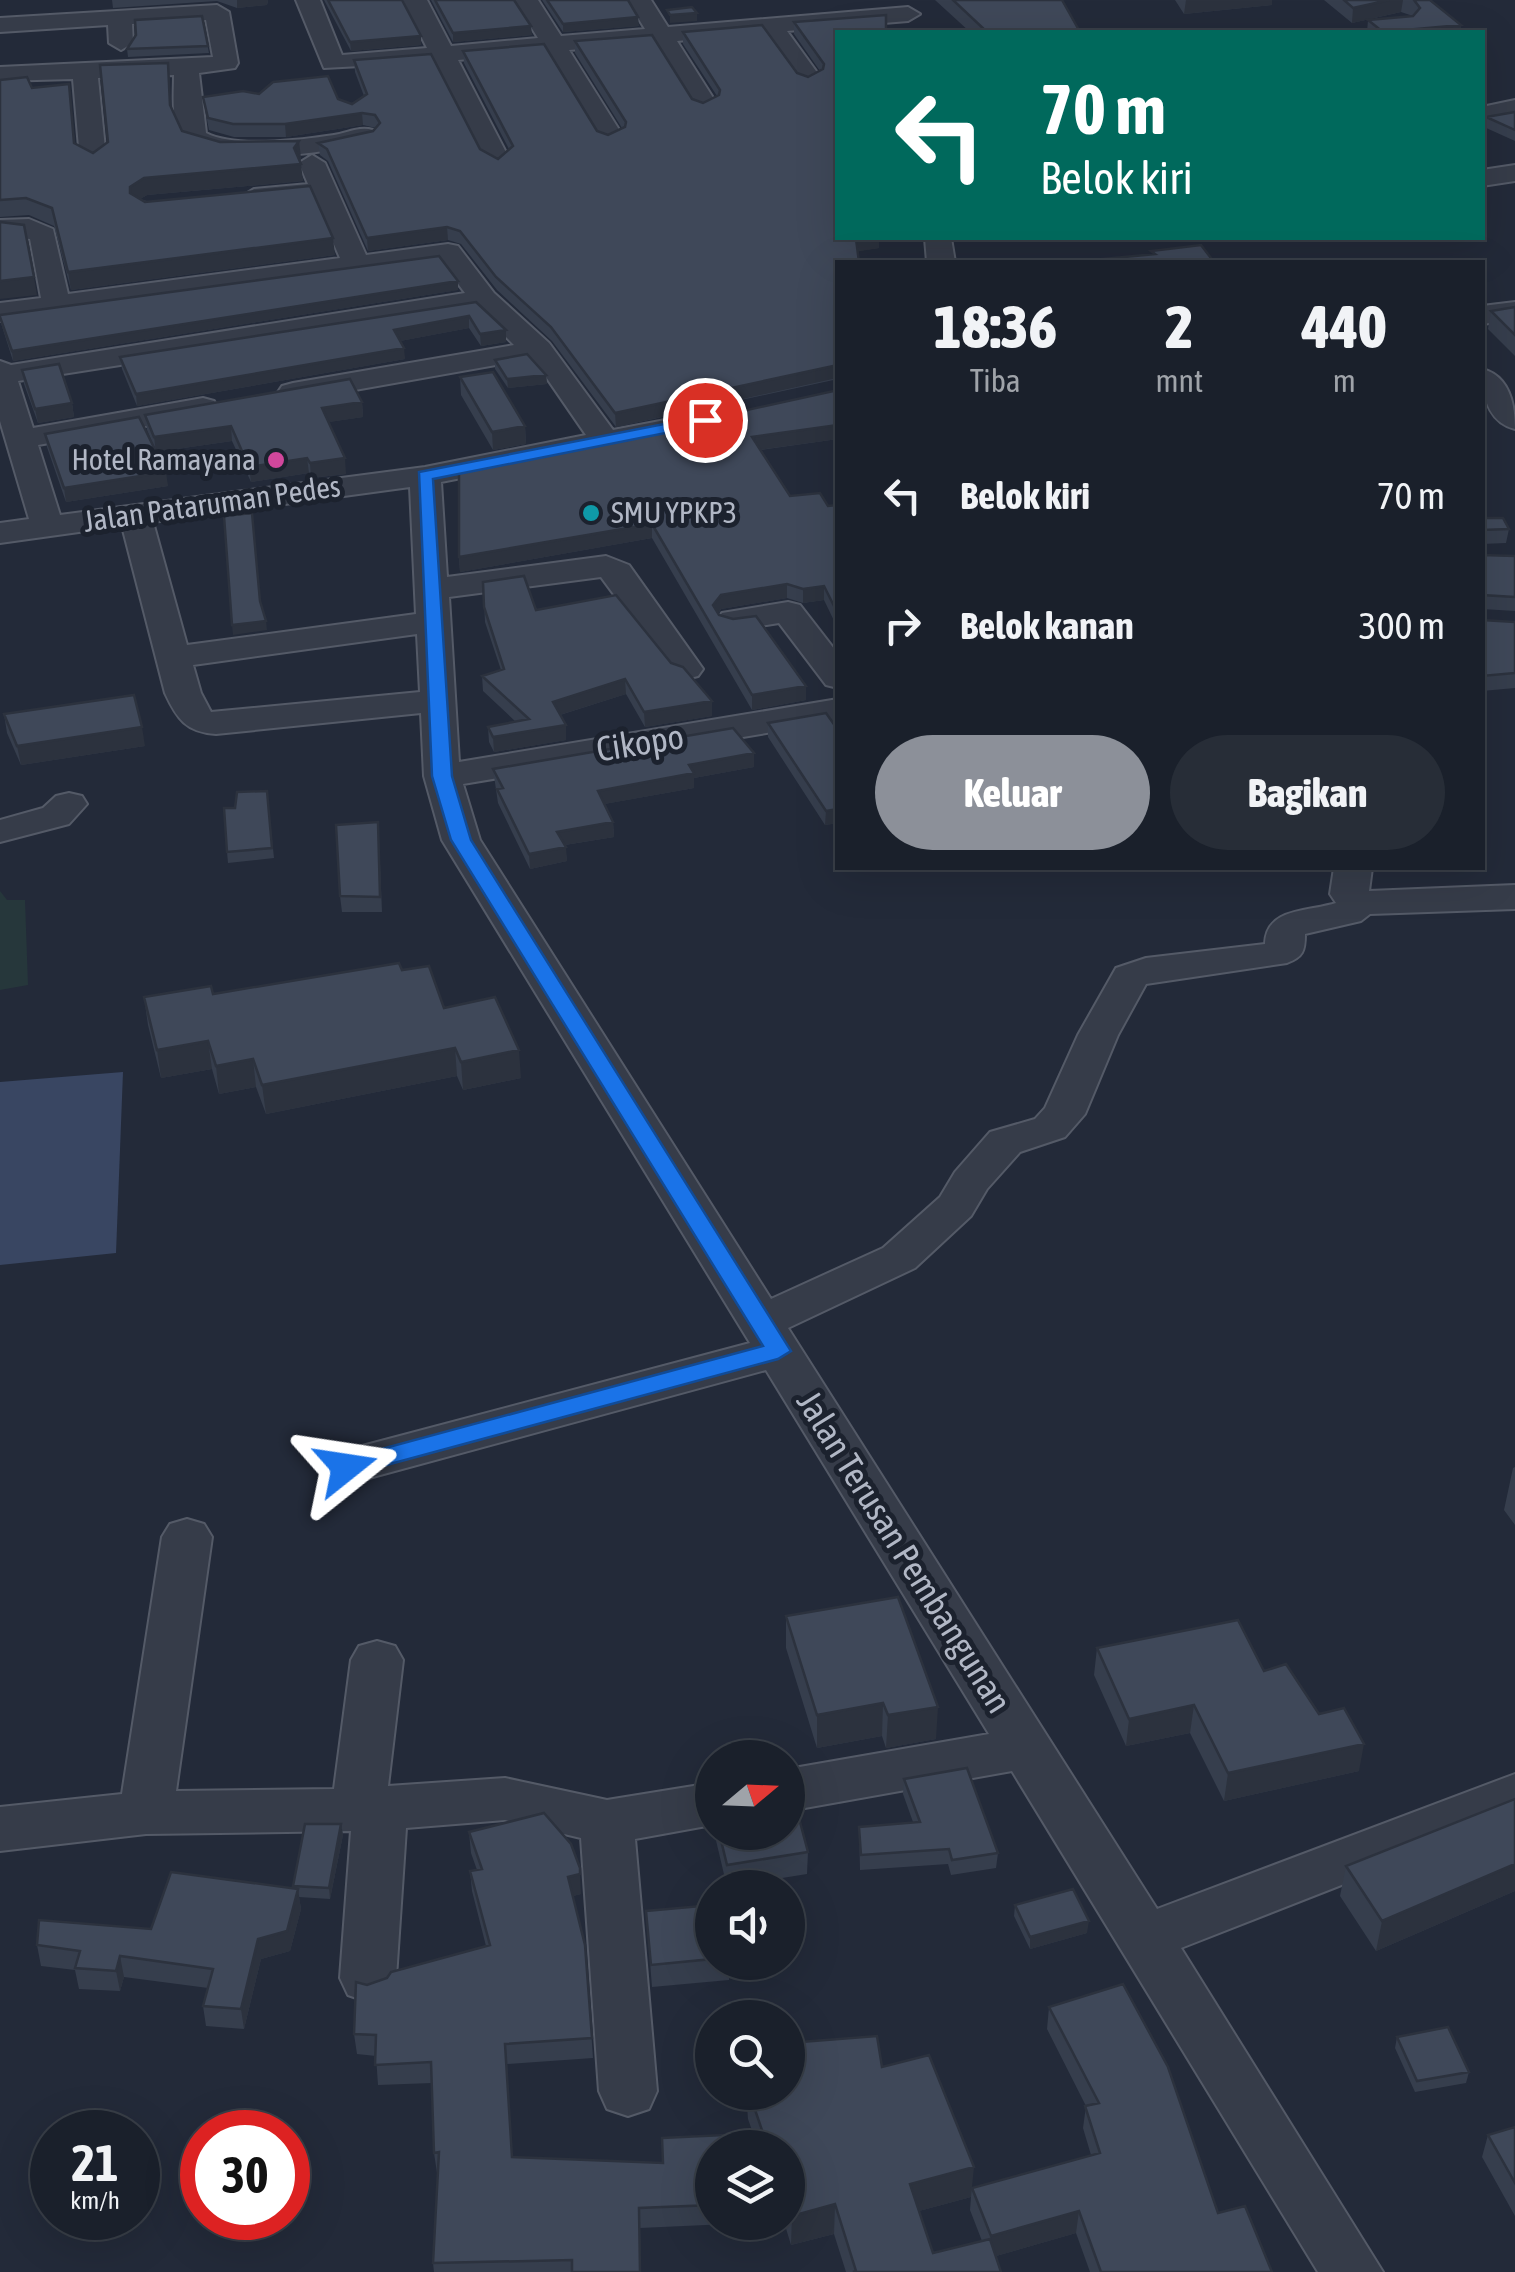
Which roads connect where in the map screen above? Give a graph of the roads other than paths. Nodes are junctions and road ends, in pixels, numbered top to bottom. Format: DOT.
graph roads {
  1 [pos="308,0"];
  2 [pos="415,0"];
  3 [pos="526,0"];
  4 [pos="639,0"];
  5 [pos="91,9"];
  6 [pos="909,14"];
  7 [pos="120,17"];
  8 [pos="0,25"];
  9 [pos="772,26"];
  10 [pos="661,34"];
  11 [pos="552,42"];
  12 [pos="442,53"];
  13 [pos="333,64"];
  14 [pos="186,67"];
  15 [pos="122,68"];
  16 [pos="85,70"];
  17 [pos="0,74"];
  18 [pos="809,78"];
  19 [pos="345,91"];
  20 [pos="704,104"];
  21 [pos="1515,108"];
  22 [pos="1485,114"];
  23 [pos="364,135"];
  24 [pos="610,136"];
  25 [pos="301,148"];
  26 [pos="93,159"];
  27 [pos="497,160"];
  28 [pos="1515,173"];
  29 [pos="1485,178"];
  30 [pos="324,190"];
  31 [pos="226,199"];
  32 [pos="0,228"];
  33 [pos="486,248"];
  34 [pos="448,252"];
  35 [pos="357,266"];
  36 [pos="484,299"];
  37 [pos="56,304"];
  38 [pos="1515,311"];
  39 [pos="0,312"];
  40 [pos="1485,315"];
  41 [pos="538,349"];
  42 [pos="1,373"];
  43 [pos="1485,382"];
  44 [pos="270,396"];
  45 [pos="232,402"];
  46 [pos="714,419"];
  47 [pos="1515,420"];
  48 [pos="22,439"];
  49 [pos="606,442"];
  50 [pos="425,476"];
  51 [pos="135,514"];
  52 [pos="47,526"];
  53 [pos="0,533"];
  54 [pos="432,605"];
  55 [pos="734,620"];
  56 [pos="173,657"];
  57 [pos="686,669"];
  58 [pos="835,674"];
  59 [pos="438,702"];
  60 [pos="835,710"];
  61 [pos="442,776"];
  62 [pos="69,804"];
  63 [pos="0,830"];
  64 [pos="1356,885"];
  65 [pos="1515,897"];
  66 [pos="770,1336"];
  67 [pos="346,1467"];
  68 [pos="188,1537"];
  69 [pos="377,1660"];
  70 [pos="1026,1748"];
  71 [pos="805,1787"];
  72 [pos="1515,1796"];
  73 [pos="695,1807"];
  74 [pos="369,1809"];
  75 [pos="146,1813"];
  76 [pos="607,1822"];
  77 [pos="0,1829"];
  78 [pos="1144,1938"];
  79 [pos="368,1978"];
  80 [pos="628,2091"];
  81 [pos="1352,2272"];
  1 -- 13 [label="street"];
  2 -- 12 [label="street"];
  3 -- 11 [label="street"];
  4 -- 10 [label="street"];
  5 -- 7 [label="street"];
  5 -- 8 [label="street"];
  6 -- 9 [label="street"];
  7 -- 14 [label="street"];
  7 -- 15 [label="street"];
  9 -- 10 [label="street"];
  9 -- 18 [label="street"];
  10 -- 11 [label="street"];
  10 -- 20 [label="street"];
  11 -- 12 [label="street"];
  11 -- 24 [label="street"];
  12 -- 13 [label="street"];
  12 -- 27 [label="street"];
  13 -- 19 [label="street"];
  14 -- 15 [label="street"];
  14 -- 25 [label="street"];
  15 -- 16 [label="street"];
  16 -- 17 [label="street"];
  16 -- 26 [label="street"];
  21 -- 22 [label="street"];
  23 -- 25 [label="street"];
  25 -- 30 [label="street"];
  28 -- 29 [label="street"];
  30 -- 31 [label="street"];
  30 -- 35 [label="street"];
  32 -- 37 [label="street"];
  33 -- 34 [label="street"];
  34 -- 35 [label="street"];
  34 -- 36 [label="street"];
  35 -- 37 [label="street"];
  36 -- 41 [label="street"];
  36 -- 42 [label="street"];
  37 -- 39 [label="street"];
  38 -- 40 [label="street"];
  41 -- 44 [label="street"];
  41 -- 49 [label="street"];
  42 -- 48 [label="street"];
  43 -- 47 [label="street"];
  45 -- 48 [label="street"];
  46 -- 49 [label="street"];
  48 -- 52 [label="street"];
  49 -- 50 [label="street"];
  50 -- 51 [label="street, Jalan Pataruman Pedes"];
  50 -- 54 [label="street, Jalan Terusan Pembangunan"];
  51 -- 52 [label="street, Jalan Pataruman Pedes"];
  51 -- 56 [label="street"];
  52 -- 53 [label="street, Jalan Pataruman Pedes"];
  54 -- 56 [label="street"];
  54 -- 57 [label="street"];
  54 -- 59 [label="street, Jalan Terusan Pembangunan"];
  55 -- 58 [label="street"];
  56 -- 59 [label="street"];
  59 -- 61 [label="street, Jalan Terusan Pembangunan"];
  60 -- 61 [label="street, Cikopo"];
  61 -- 66 [label="street, Jalan Terusan Pembangunan"];
  62 -- 63 [label="street"];
  64 -- 65 [label="street"];
  64 -- 66 [label="street"];
  66 -- 67 [label="street"];
  66 -- 70 [label="street, Jalan Terusan Pembangunan"];
  68 -- 75 [label="street"];
  69 -- 74 [label="street"];
  70 -- 71 [label="street"];
  70 -- 78 [label="street, Jalan Terusan Pembangunan"];
  72 -- 78 [label="street"];
  73 -- 76 [label="street"];
  74 -- 75 [label="street"];
  74 -- 76 [label="street"];
  74 -- 79 [label="street"];
  75 -- 77 [label="street"];
  76 -- 80 [label="street"];
  78 -- 81 [label="street, Jalan Terusan Pembangunan"];
}
